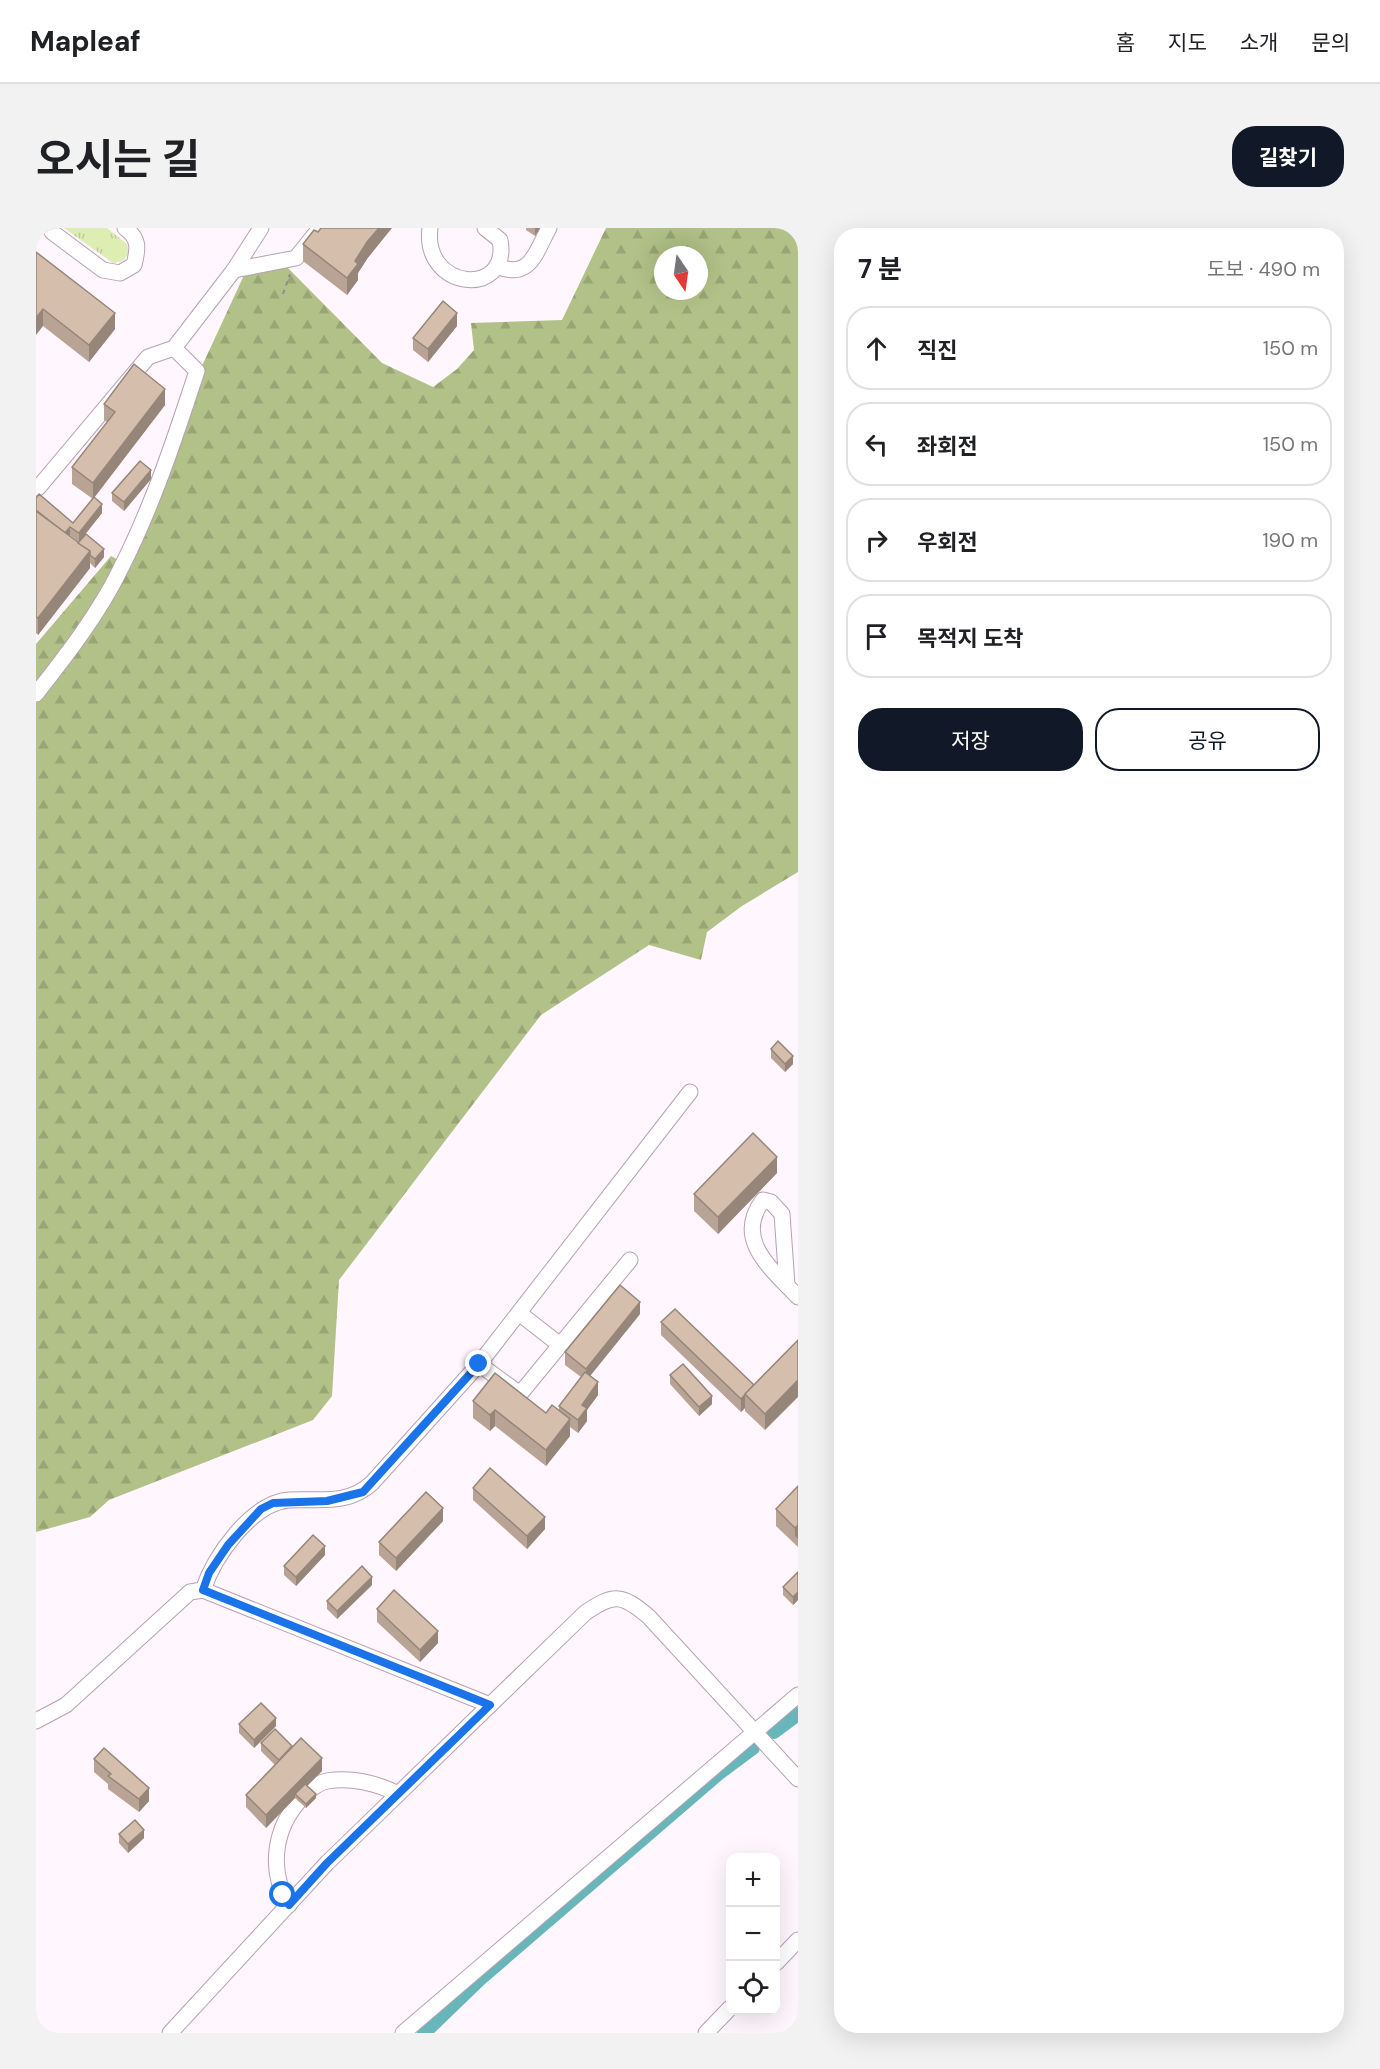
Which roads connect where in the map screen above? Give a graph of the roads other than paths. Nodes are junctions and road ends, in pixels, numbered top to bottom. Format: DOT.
graph roads {
  1 [pos="51,228"];
  2 [pos="125,228"];
  3 [pos="261,228"];
  4 [pos="320,228"];
  5 [pos="430,228"];
  6 [pos="484,228"];
  7 [pos="549,228"];
  8 [pos="499,267"];
  9 [pos="234,270"];
  10 [pos="174,348"];
  11 [pos="38,488"];
  12 [pos="36,694"];
  13 [pos="690,1092"];
  14 [pos="630,1260"];
  15 [pos="787,1285"];
  16 [pos="798,1297"];
  17 [pos="519,1313"];
  18 [pos="560,1345"];
  19 [pos="479,1364"];
  20 [pos="203,1590"];
  21 [pos="798,1695"];
  22 [pos="490,1705"];
  23 [pos="36,1721"];
  24 [pos="754,1730"];
  25 [pos="798,1779"];
  26 [pos="398,1794"];
  27 [pos="289,1905"];
  28 [pos="798,1940"];
  29 [pos="778,1961"];
  30 [pos="726,2012"];
  31 [pos="170,2033"];
  32 [pos="402,2033"];
  33 [pos="706,2033"];
  1 -- 2 [label="street"];
  3 -- 9 [label="street"];
  4 -- 9 [label="street"];
  5 -- 8 [label="street"];
  6 -- 8 [label="street"];
  7 -- 8 [label="street"];
  9 -- 10 [label="street"];
  10 -- 11 [label="street"];
  10 -- 12 [label="street"];
  13 -- 17 [label="street"];
  14 -- 18 [label="street"];
  15 -- 15 [label="street"];
  15 -- 16 [label="street"];
  17 -- 18 [label="street"];
  17 -- 19 [label="street"];
  18 -- 19 [label="street"];
  19 -- 20 [label="street"];
  20 -- 22 [label="street"];
  20 -- 23 [label="street"];
  21 -- 24 [label="street"];
  22 -- 24 [label="street"];
  22 -- 26 [label="street"];
  24 -- 25 [label="street"];
  24 -- 32 [label="street"];
  26 -- 27 [label="street"];
  26 -- 27 [label="street"];
  27 -- 31 [label="street"];
  28 -- 29 [label="street"];
  30 -- 33 [label="street"];
}
